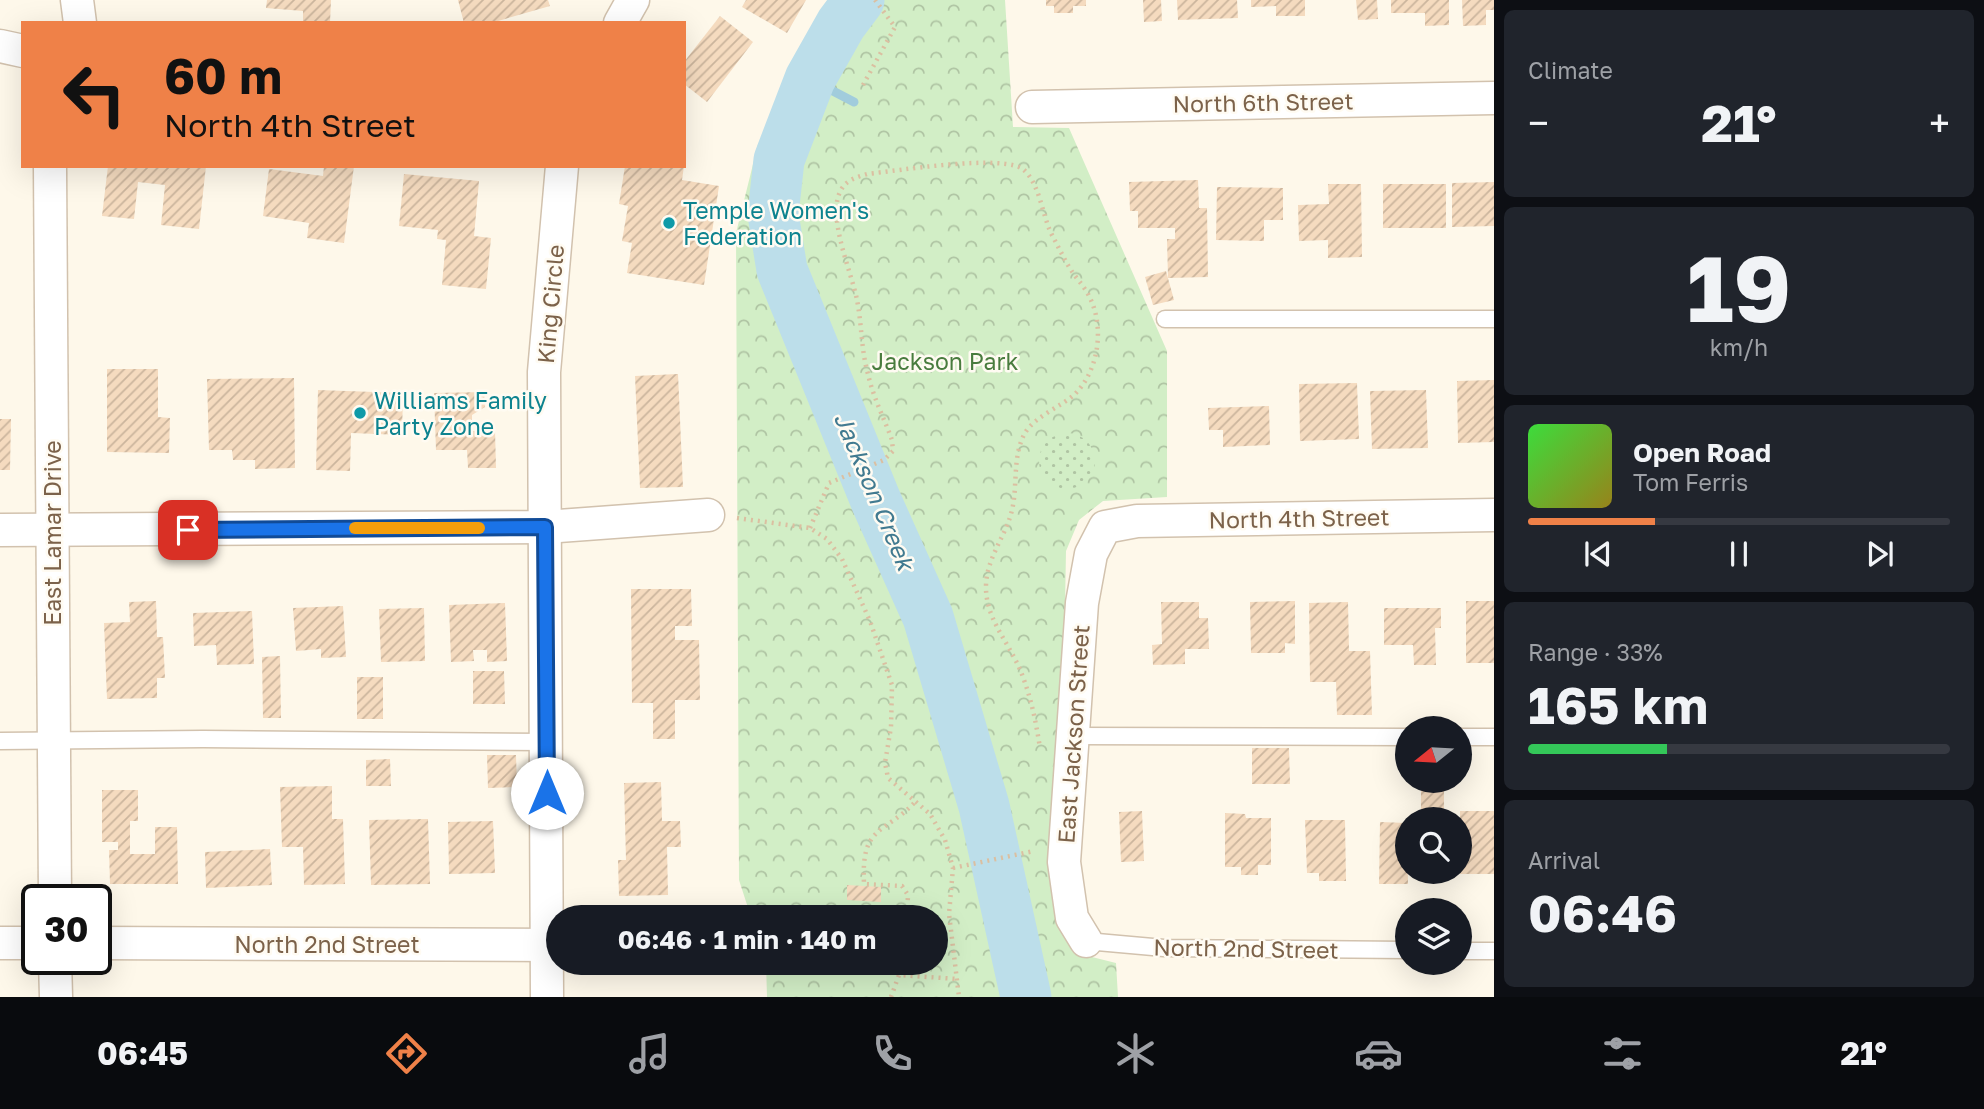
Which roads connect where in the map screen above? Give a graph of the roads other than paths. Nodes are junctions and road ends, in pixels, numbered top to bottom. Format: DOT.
graph roads {
  1 [pos="78,0"];
  2 [pos="633,0"];
  3 [pos="80,21"];
  4 [pos="621,21"];
  5 [pos="0,46"];
  6 [pos="21,51"];
  7 [pos="1494,97"];
  8 [pos="1032,107"];
  9 [pos="50,168"];
  10 [pos="562,168"];
  11 [pos="1165,319"];
  12 [pos="1494,319"];
  13 [pos="708,515"];
  14 [pos="1494,515"];
  15 [pos="545,527"];
  16 [pos="1105,527"];
  17 [pos="0,530"];
  18 [pos="51,530"];
  19 [pos="1073,736"];
  20 [pos="1395,737"];
  21 [pos="1472,737"];
  22 [pos="1494,737"];
  23 [pos="53,740"];
  24 [pos="0,741"];
  25 [pos="546,742"];
  26 [pos="55,884"];
  27 [pos="552,905"];
  28 [pos="1086,940"];
  29 [pos="0,943"];
  30 [pos="21,943"];
  31 [pos="112,943"];
  32 [pos="546,945"];
  33 [pos="1395,950"];
  34 [pos="1472,951"];
  35 [pos="1494,951"];
  36 [pos="55,975"];
  37 [pos="550,975"];
  38 [pos="56,997"];
  39 [pos="547,997"];
  1 -- 3 [label="street"];
  2 -- 4 [label="street"];
  5 -- 6 [label="street"];
  7 -- 8 [label="street, North 6th Street"];
  9 -- 18 [label="street, East Lamar Drive"];
  10 -- 15 [label="street, King Circle"];
  11 -- 12 [label="lane"];
  13 -- 15 [label="street"];
  14 -- 16 [label="street, North 4th Street"];
  15 -- 18 [label="street"];
  15 -- 25 [label="street, King Circle"];
  16 -- 19 [label="street, East Jackson Street"];
  17 -- 18 [label="street"];
  18 -- 23 [label="street, East Lamar Drive"];
  19 -- 20 [label="lane"];
  19 -- 28 [label="street, East Jackson Street"];
  21 -- 22 [label="lane"];
  23 -- 24 [label="lane"];
  23 -- 25 [label="lane"];
  23 -- 26 [label="street, East Lamar Drive"];
  25 -- 27 [label="street, King Circle"];
  28 -- 33 [label="lane, North 2nd Street"];
  29 -- 30 [label="street"];
  31 -- 32 [label="street, North 2nd Street"];
  34 -- 35 [label="lane"];
  36 -- 38 [label="street"];
  37 -- 39 [label="street, King Circle"];
}
